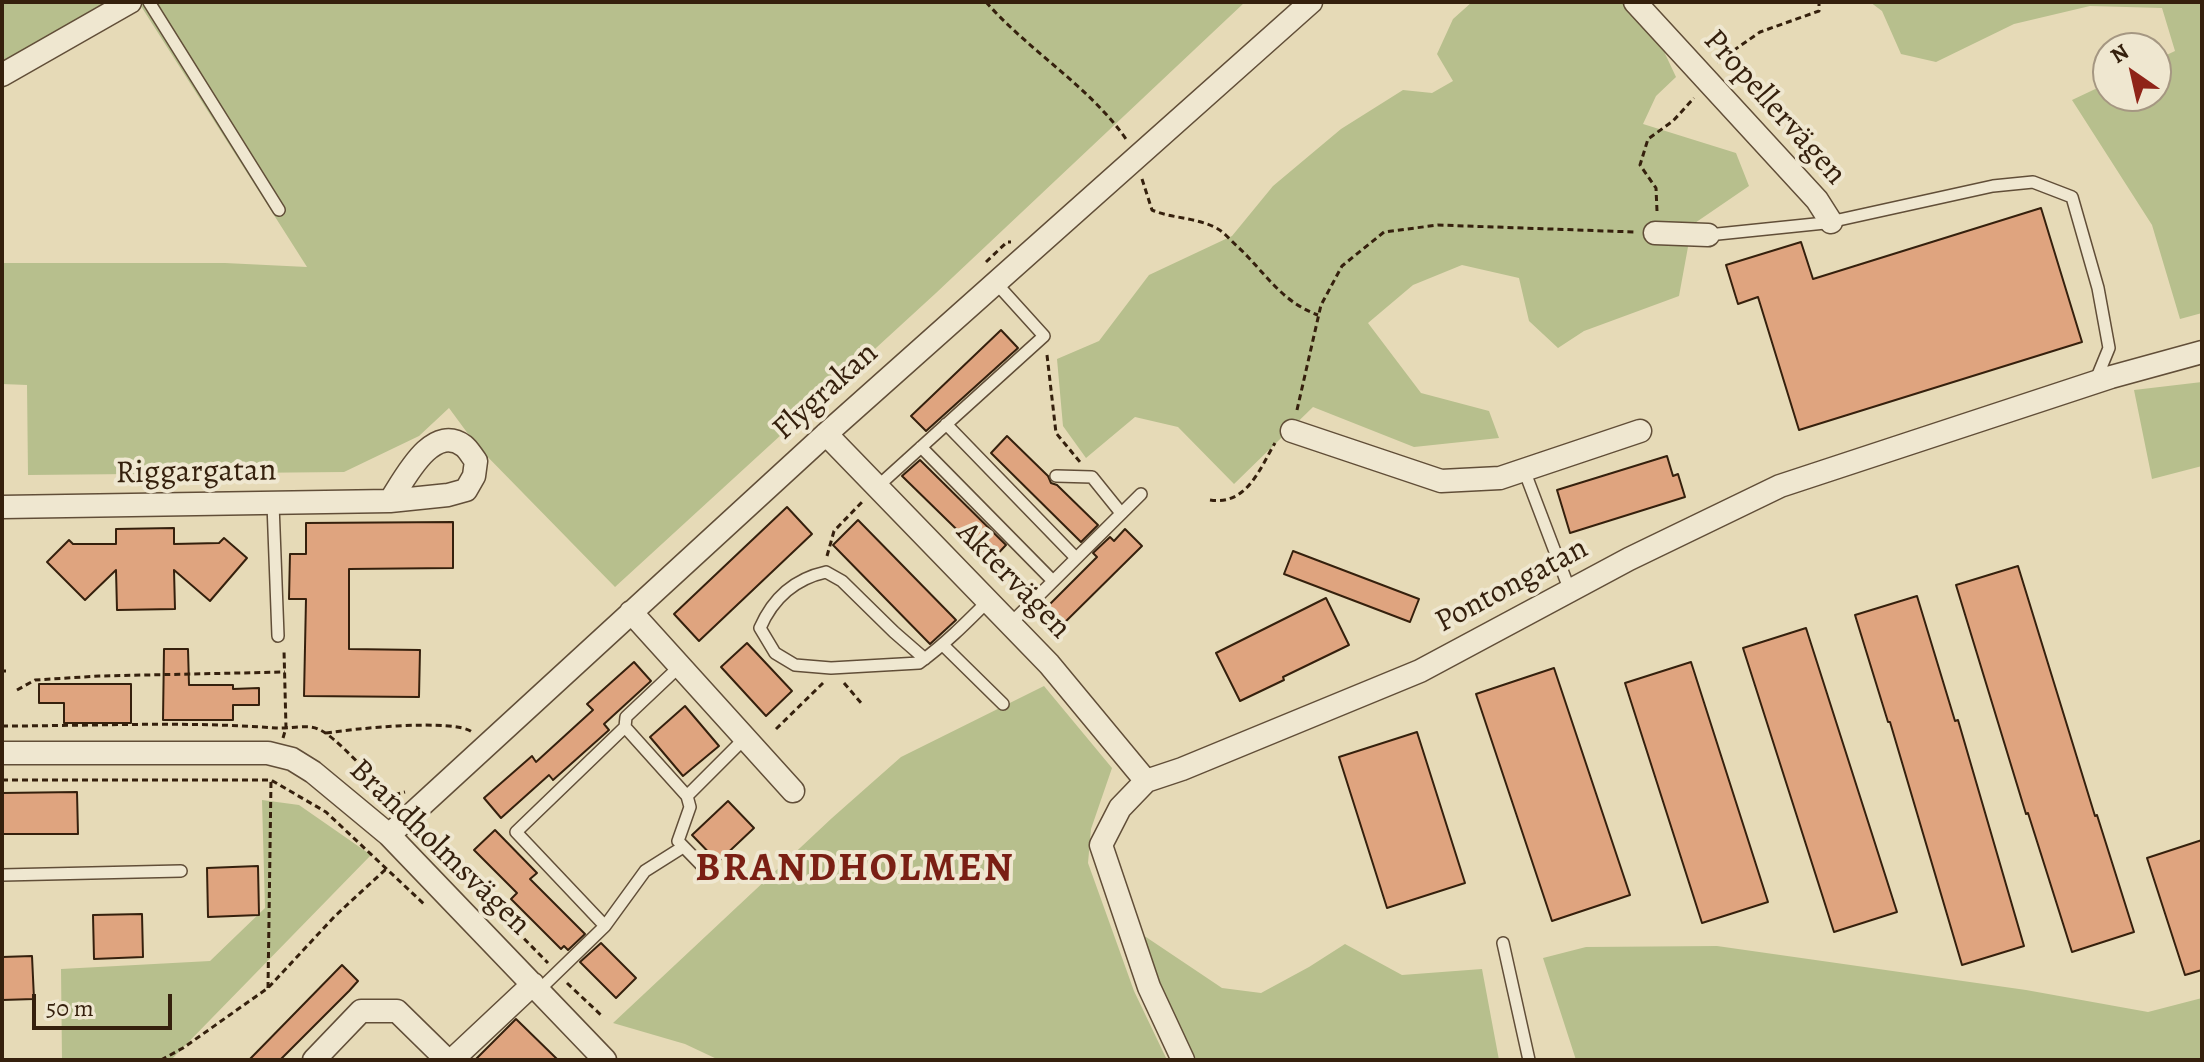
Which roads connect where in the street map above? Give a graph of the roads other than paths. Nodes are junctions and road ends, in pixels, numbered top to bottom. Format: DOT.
graph roads {
  1 [pos="130,2"];
  2 [pos="149,2"];
  3 [pos="1311,2"];
  4 [pos="1635,2"];
  5 [pos="2,75"];
  6 [pos="279,210"];
  7 [pos="1831,222"];
  8 [pos="1655,233"];
  9 [pos="1708,235"];
  10 [pos="996,283"];
  11 [pos="2202,352"];
  12 [pos="2095,382"];
  13 [pos="946,424"];
  14 [pos="1292,431"];
  15 [pos="1640,431"];
  16 [pos="826,434"];
  17 [pos="921,447"];
  18 [pos="1524,470"];
  19 [pos="1056,476"];
  20 [pos="877,487"];
  21 [pos="1141,494"];
  22 [pos="390,501"];
  23 [pos="273,504"];
  24 [pos="2,507"];
  25 [pos="1121,513"];
  26 [pos="1076,558"];
  27 [pos="1053,581"];
  28 [pos="1570,591"];
  29 [pos="988,601"];
  30 [pos="631,612"];
  31 [pos="1010,624"];
  32 [pos="278,636"];
  33 [pos="945,647"];
  34 [pos="925,659"];
  35 [pos="680,666"];
  36 [pos="1003,704"];
  37 [pos="625,727"];
  38 [pos="745,738"];
  39 [pos="2,753"];
  40 [pos="1146,781"];
  41 [pos="793,791"];
  42 [pos="687,796"];
  43 [pos="389,835"];
  44 [pos="683,847"];
  45 [pos="181,871"];
  46 [pos="2,875"];
  47 [pos="711,875"];
  48 [pos="605,926"];
  49 [pos="1503,943"];
  50 [pos="536,987"];
  51 [pos="314,1060"];
  52 [pos="450,1060"];
  53 [pos="605,1060"];
  54 [pos="1183,1060"];
  55 [pos="1529,1060"];
  1 -- 5 [label="street"];
  2 -- 6 [label="lane"];
  3 -- 10 [label="street, Flygrakan"];
  4 -- 7 [label="street, Propellervägen"];
  7 -- 9 [label="lane"];
  7 -- 12 [label="lane"];
  8 -- 9 [label="street"];
  10 -- 13 [label="lane"];
  10 -- 16 [label="street, Flygrakan"];
  11 -- 12 [label="street, Pontongatan"];
  12 -- 28 [label="street, Pontongatan"];
  13 -- 17 [label="lane"];
  13 -- 26 [label="lane"];
  14 -- 18 [label="street"];
  15 -- 18 [label="street"];
  16 -- 20 [label="street, Aktervägen"];
  16 -- 30 [label="street, Flygrakan"];
  17 -- 20 [label="lane"];
  17 -- 27 [label="lane"];
  18 -- 28 [label="lane"];
  19 -- 25 [label="lane"];
  20 -- 29 [label="street, Aktervägen"];
  21 -- 25 [label="lane"];
  22 -- 23 [label="street, Riggargatan"];
  23 -- 24 [label="street, Riggargatan"];
  23 -- 32 [label="lane"];
  25 -- 26 [label="lane"];
  26 -- 27 [label="lane"];
  27 -- 31 [label="lane"];
  28 -- 40 [label="street, Pontongatan"];
  29 -- 31 [label="street, Aktervägen"];
  29 -- 34 [label="lane"];
  30 -- 35 [label="street"];
  30 -- 43 [label="street, Flygrakan"];
  31 -- 40 [label="street, Aktervägen"];
  33 -- 36 [label="lane"];
  34 -- 34 [label="lane"];
  35 -- 37 [label="lane"];
  35 -- 38 [label="street"];
  37 -- 42 [label="lane"];
  37 -- 48 [label="lane"];
  38 -- 41 [label="street"];
  38 -- 42 [label="lane"];
  39 -- 43 [label="street, Brandholmsvägen"];
  40 -- 54 [label="street, Pontongatan"];
  42 -- 44 [label="lane"];
  43 -- 50 [label="street, Brandholmsvägen"];
  44 -- 47 [label="lane"];
  44 -- 48 [label="lane"];
  45 -- 46 [label="lane"];
  48 -- 50 [label="lane"];
  49 -- 55 [label="lane"];
  50 -- 52 [label="street"];
  50 -- 53 [label="street, Brandholmsvägen"];
  51 -- 52 [label="street"];
}
